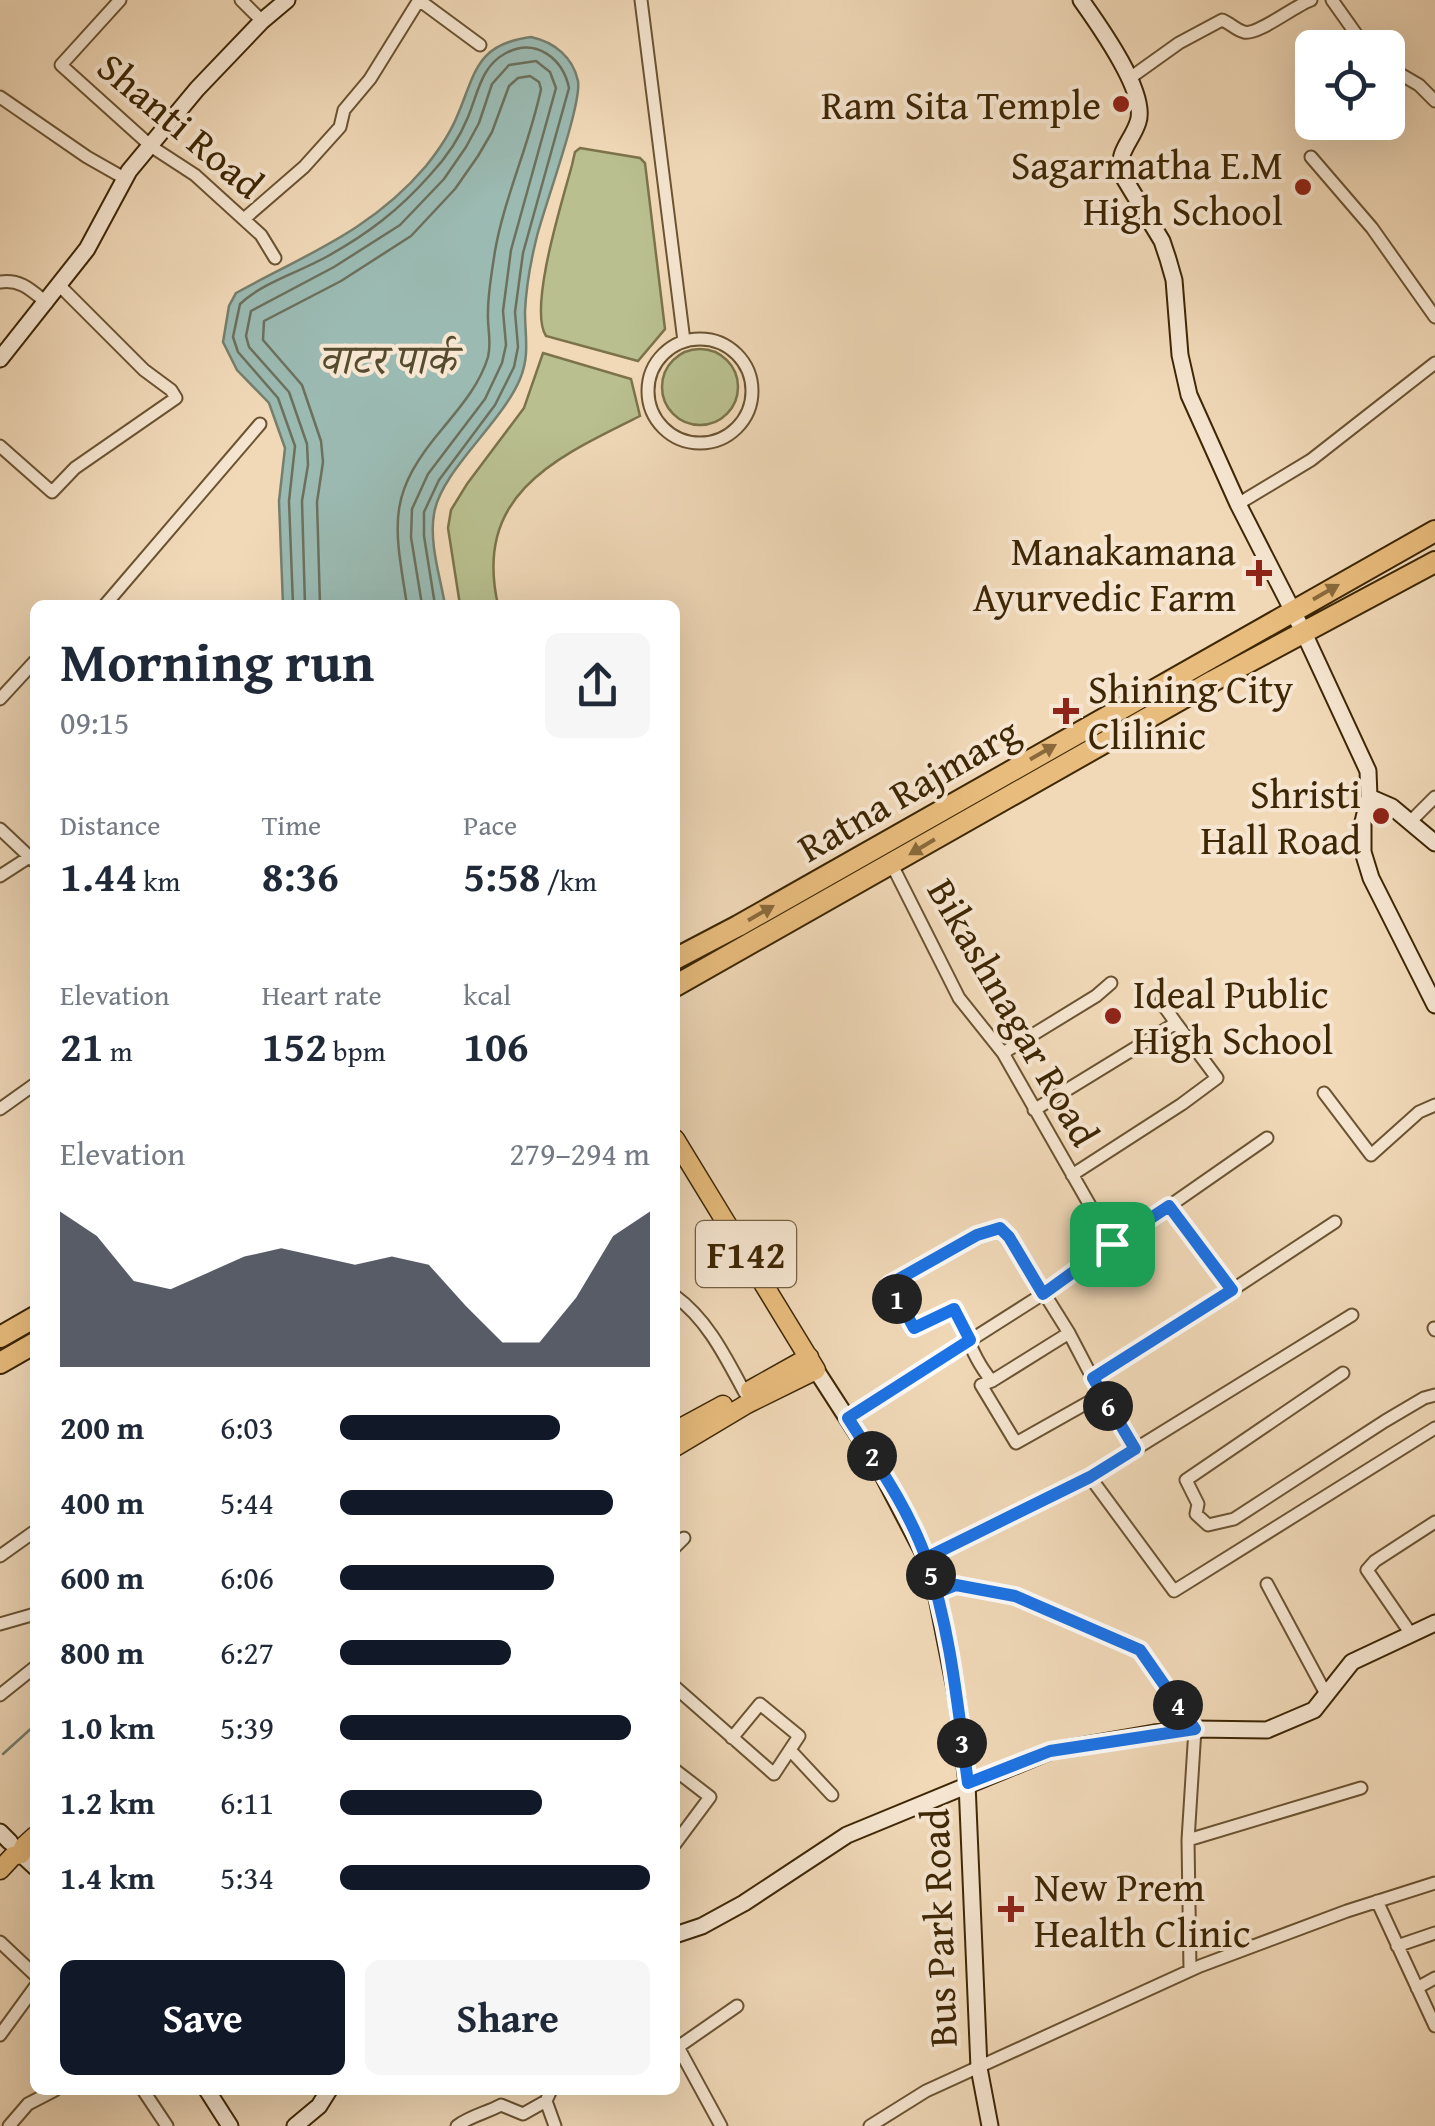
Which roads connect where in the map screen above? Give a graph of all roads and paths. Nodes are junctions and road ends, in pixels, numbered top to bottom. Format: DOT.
graph roads {
  1 [pos="120,0"];
  2 [pos="241,0"];
  3 [pos="287,0"];
  4 [pos="419,0"];
  5 [pos="640,0"];
  6 [pos="1310,0"];
  7 [pos="1332,0"];
  8 [pos="1089,3"];
  9 [pos="262,21"];
  10 [pos="1353,30"];
  11 [pos="480,46"];
  12 [pos="1405,77"];
  13 [pos="1130,78"];
  14 [pos="0,97"];
  15 [pos="1435,101"];
  16 [pos="152,147"];
  17 [pos="1311,157"];
  18 [pos="124,178"];
  19 [pos="244,220"];
  20 [pos="274,258"];
  21 [pos="0,282"];
  22 [pos="60,286"];
  23 [pos="46,304"];
  24 [pos="1435,317"];
  25 [pos="684,341"];
  26 [pos="0,359"];
  27 [pos="1435,363"];
  28 [pos="260,424"];
  29 [pos="0,446"];
  30 [pos="1238,504"];
  31 [pos="1435,530"];
  32 [pos="1435,562"];
  33 [pos="109,600"];
  34 [pos="1293,611"];
  35 [pos="1303,631"];
  36 [pos="30,667"];
  37 [pos="0,700"];
  38 [pos="1370,798"];
  39 [pos="1435,798"];
  40 [pos="950,817"];
  41 [pos="1411,821"];
  42 [pos="0,829"];
  43 [pos="1435,843"];
  44 [pos="30,855"];
  45 [pos="30,860"];
  46 [pos="892,865"];
  47 [pos="0,876"];
  48 [pos="680,956"];
  49 [pos="680,983"];
  50 [pos="1111,983"];
  51 [pos="1161,1002"];
  52 [pos="1435,1005"];
  53 [pos="1176,1023"];
  54 [pos="1003,1053"];
  55 [pos="30,1088"];
  56 [pos="1324,1093"];
  57 [pos="1435,1106"];
  58 [pos="0,1109"];
  59 [pos="1034,1110"];
  60 [pos="1267,1138"];
  61 [pos="680,1147"];
  62 [pos="1072,1174"];
  63 [pos="1169,1206"];
  64 [pos="1334,1222"];
  65 [pos="1112,1244"];
  66 [pos="1232,1290"];
  67 [pos="1043,1294"];
  68 [pos="680,1300"];
  69 [pos="691,1308"];
  70 [pos="680,1309"];
  71 [pos="1352,1315"];
  72 [pos="30,1320"];
  73 [pos="1069,1333"];
  74 [pos="0,1337"];
  75 [pos="970,1340"];
  76 [pos="30,1346"];
  77 [pos="0,1363"];
  78 [pos="812,1363"];
  79 [pos="1343,1373"];
  80 [pos="1093,1378"];
  81 [pos="992,1381"];
  82 [pos="744,1394"];
  83 [pos="1103,1394"];
  84 [pos="1435,1396"];
  85 [pos="848,1418"];
  86 [pos="680,1428"];
  87 [pos="1435,1428"];
  88 [pos="680,1444"];
  89 [pos="1135,1449"];
  90 [pos="1090,1477"];
  91 [pos="1435,1522"];
  92 [pos="30,1534"];
  93 [pos="0,1556"];
  94 [pos="926,1558"];
  95 [pos="1268,1584"];
  96 [pos="936,1593"];
  97 [pos="30,1615"];
  98 [pos="1435,1622"];
  99 [pos="0,1624"];
  100 [pos="1411,1634"];
  101 [pos="30,1671"];
  102 [pos="680,1692"];
  103 [pos="1326,1694"];
  104 [pos="0,1695"];
  105 [pos="1195,1729"];
  106 [pos="732,1738"];
  107 [pos="790,1750"];
  108 [pos="680,1774"];
  109 [pos="968,1783"];
  110 [pos="1361,1788"];
  111 [pos="832,1795"];
  112 [pos="680,1837"];
  113 [pos="1188,1840"];
  114 [pos="16,1847"];
  115 [pos="0,1870"];
  116 [pos="1435,1882"];
  117 [pos="1376,1902"];
  118 [pos="680,1933"];
  119 [pos="1435,1934"];
  120 [pos="0,1942"];
  121 [pos="1397,1946"];
  122 [pos="30,1970"];
  123 [pos="1190,1970"];
  124 [pos="1435,1978"];
  125 [pos="1417,1988"];
  126 [pos="30,1994"];
  127 [pos="737,2006"];
  128 [pos="1435,2026"];
  129 [pos="0,2035"];
  130 [pos="680,2044"];
  131 [pos="680,2054"];
  132 [pos="980,2068"];
  133 [pos="45,2095"];
  134 [pos="146,2095"];
  135 [pos="210,2095"];
  136 [pos="326,2095"];
  137 [pos="549,2096"];
  138 [pos="9,2126"];
  139 [pos="167,2126"];
  140 [pos="230,2126"];
  141 [pos="294,2126"];
  142 [pos="457,2126"];
  143 [pos="555,2126"];
  144 [pos="721,2126"];
  145 [pos="870,2126"];
  146 [pos="990,2126"];
  1 -- 16 [label="street, Shanti Road"];
  2 -- 9 [label="street"];
  3 -- 9 [label="street"];
  4 -- 11 [label="street"];
  4 -- 19 [label="street"];
  5 -- 25 [label="street"];
  6 -- 13 [label="street"];
  7 -- 10 [label="street"];
  8 -- 13 [label="street"];
  9 -- 16 [label="street"];
  12 -- 15 [label="street"];
  13 -- 30 [label="street"];
  14 -- 18 [label="street"];
  16 -- 18 [label="street"];
  16 -- 19 [label="street, Shanti Road"];
  17 -- 24 [label="street"];
  18 -- 22 [label="street"];
  19 -- 20 [label="street, Shanti Road"];
  21 -- 23 [label="street"];
  22 -- 23 [label="street"];
  22 -- 29 [label="street"];
  23 -- 26 [label="street"];
  25 -- 25 [label="street"];
  27 -- 30 [label="street"];
  28 -- 33 [label="street"];
  30 -- 34 [label="street"];
  34 -- 31 [label="highway, Ratna Rajmarg, one-way"];
  32 -- 35 [label="highway, Ratna Rajmarg"];
  34 -- 35 [label="street"];
  40 -- 34 [label="highway, Ratna Rajmarg, one-way"];
  35 -- 38 [label="street"];
  35 -- 40 [label="highway, Ratna Rajmarg"];
  36 -- 37 [label="street"];
  38 -- 41 [label="street"];
  38 -- 52 [label="street"];
  39 -- 41 [label="street"];
  40 -- 46 [label="highway, Ratna Rajmarg, one-way"];
  48 -- 40 [label="highway, Ratna Rajmarg, one-way"];
  41 -- 43 [label="street"];
  42 -- 44 [label="street"];
  45 -- 47 [label="street"];
  46 -- 49 [label="highway, Ratna Rajmarg"];
  46 -- 54 [label="street, Bikashnagar Road"];
  50 -- 54 [label="street"];
  51 -- 53 [label="street"];
  53 -- 59 [label="street"];
  53 -- 62 [label="street"];
  54 -- 59 [label="street, Bikashnagar Road"];
  55 -- 58 [label="street"];
  56 -- 57 [label="street"];
  59 -- 62 [label="street, Bikashnagar Road"];
  60 -- 63 [label="street"];
  61 -- 78 [label="main road, Bus Park Road / F142"];
  62 -- 65 [label="street, Bikashnagar Road"];
  63 -- 65 [label="street"];
  63 -- 66 [label="street"];
  64 -- 66 [label="street"];
  65 -- 67 [label="street"];
  66 -- 80 [label="street"];
  67 -- 73 [label="street"];
  67 -- 75 [label="street"];
  67 -- 75 [label="street"];
  68 -- 69 [label="street"];
  69 -- 70 [label="street"];
  69 -- 82 [label="street"];
  71 -- 89 [label="street"];
  72 -- 74 [label="highway"];
  73 -- 80 [label="street"];
  73 -- 81 [label="street"];
  75 -- 81 [label="street"];
  75 -- 85 [label="street"];
  76 -- 77 [label="highway"];
  78 -- 82 [label="main road"];
  78 -- 85 [label="street, Bus Park Road"];
  78 -- 88 [label="main road"];
  79 -- 84 [label="street"];
  80 -- 83 [label="street"];
  81 -- 83 [label="street"];
  82 -- 86 [label="main road"];
  83 -- 89 [label="street"];
  85 -- 94 [label="street, Bus Park Road"];
  87 -- 90 [label="street"];
  89 -- 90 [label="street"];
  90 -- 94 [label="street"];
  91 -- 100 [label="street"];
  92 -- 93 [label="street"];
  94 -- 96 [label="street, Bus Park Road"];
  95 -- 103 [label="street"];
  96 -- 105 [label="street"];
  96 -- 109 [label="street, Bus Park Road"];
  97 -- 99 [label="street"];
  98 -- 100 [label="street"];
  100 -- 103 [label="street"];
  101 -- 104 [label="street"];
  102 -- 106 [label="street"];
  103 -- 105 [label="street"];
  105 -- 109 [label="street"];
  105 -- 113 [label="street"];
  106 -- 107 [label="street"];
  106 -- 107 [label="street"];
  107 -- 111 [label="street"];
  108 -- 112 [label="street"];
  109 -- 118 [label="street"];
  109 -- 132 [label="street, Bus Park Road"];
  110 -- 113 [label="street"];
  113 -- 123 [label="street"];
  114 -- 115 [label="main road"];
  116 -- 117 [label="street"];
  117 -- 121 [label="street"];
  117 -- 123 [label="street"];
  119 -- 121 [label="street"];
  120 -- 122 [label="street"];
  121 -- 125 [label="street"];
  123 -- 132 [label="street"];
  124 -- 125 [label="street"];
  125 -- 128 [label="street"];
  126 -- 129 [label="street"];
  127 -- 130 [label="street"];
  131 -- 144 [label="street"];
  132 -- 145 [label="street"];
  132 -- 146 [label="street, Bus Park Road"];
  133 -- 138 [label="street"];
  134 -- 139 [label="street"];
  135 -- 140 [label="street"];
  136 -- 141 [label="street"];
  137 -- 142 [label="street"];
  137 -- 143 [label="street"];
}
